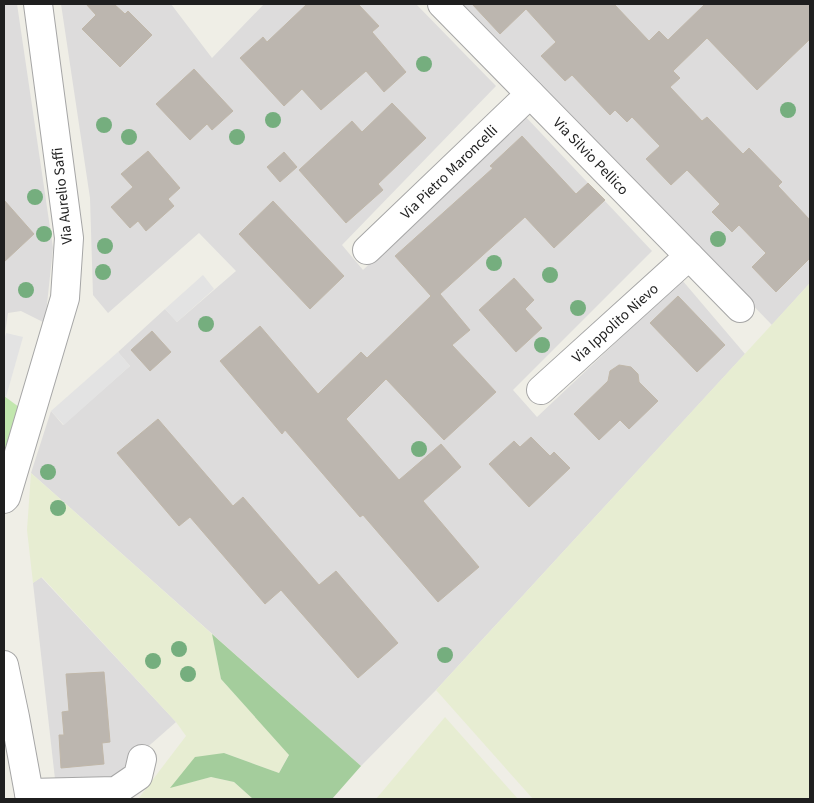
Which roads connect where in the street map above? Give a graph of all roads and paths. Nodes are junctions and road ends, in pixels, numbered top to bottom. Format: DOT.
graph roads {
  1 [pos="38,4"];
  2 [pos="442,4"];
  3 [pos="530,94"];
  4 [pos="367,250"];
  5 [pos="689,256"];
  6 [pos="740,308"];
  7 [pos="541,390"];
  8 [pos="4,499"];
  9 [pos="4,665"];
  10 [pos="142,759"];
  11 [pos="29,796"];
  1 -- 8 [label="street, Via Aurelio Saffi"];
  2 -- 3 [label="street, Via Silvio Pellico"];
  3 -- 4 [label="street, Via Pietro Maroncelli"];
  3 -- 5 [label="street, Via Silvio Pellico"];
  5 -- 6 [label="street, Via Silvio Pellico"];
  5 -- 7 [label="street, Via Ippolito Nievo"];
  9 -- 11 [label="street"];
  10 -- 11 [label="street"];
}
